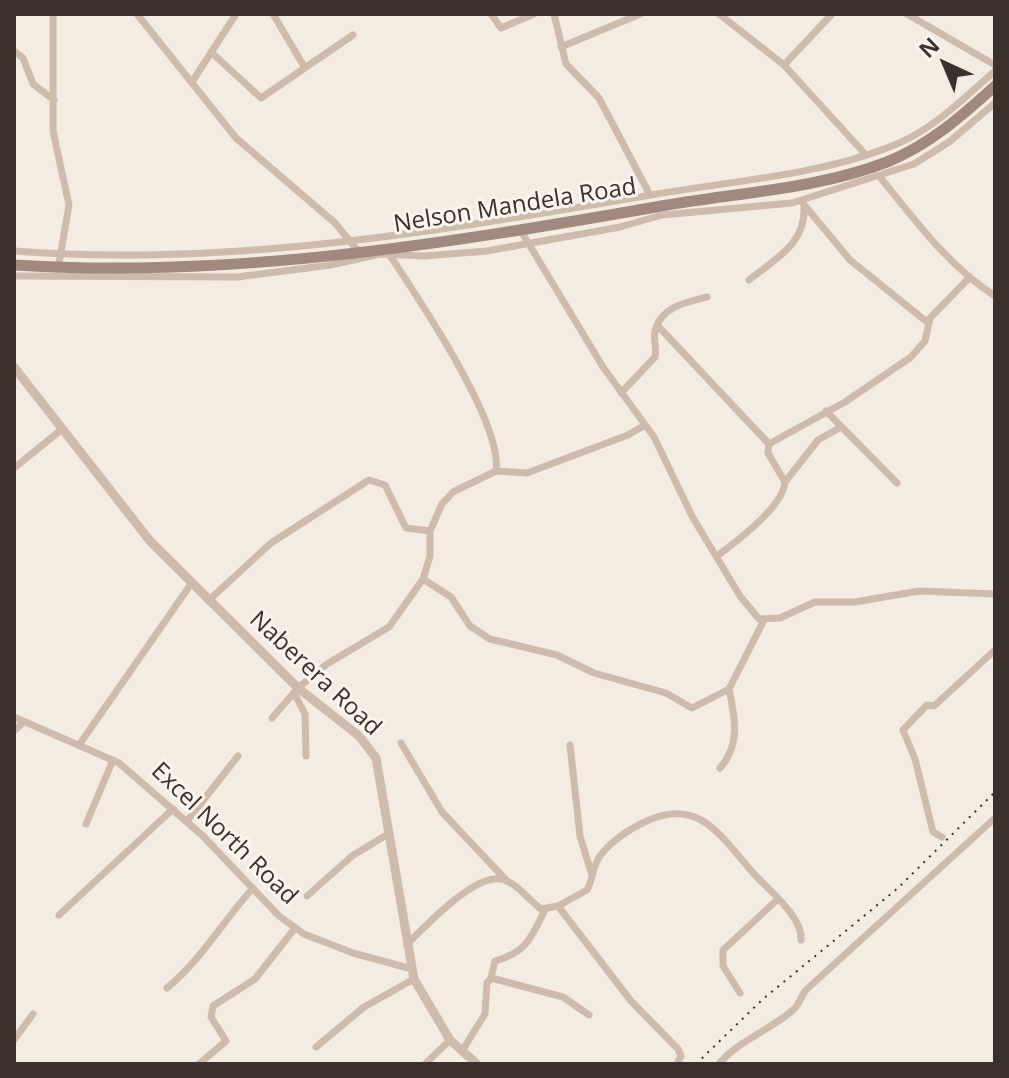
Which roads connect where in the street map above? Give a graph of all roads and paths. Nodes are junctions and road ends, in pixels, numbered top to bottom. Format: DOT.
graph roads {
  1 [pos="53,14"];
  2 [pos="137,14"];
  3 [pos="236,14"];
  4 [pos="273,14"];
  5 [pos="491,14"];
  6 [pos="534,14"];
  7 [pos="554,14"];
  8 [pos="640,14"];
  9 [pos="719,14"];
  10 [pos="832,14"];
  11 [pos="907,14"];
  12 [pos="353,35"];
  13 [pos="561,47"];
  14 [pos="14,51"];
  15 [pos="211,52"];
  16 [pos="784,65"];
  17 [pos="305,68"];
  18 [pos="995,68"];
  19 [pos="192,82"];
  20 [pos="995,86"];
  21 [pos="54,100"];
  22 [pos="995,103"];
  23 [pos="866,155"];
  24 [pos="880,177"];
  25 [pos="650,195"];
  26 [pos="802,202"];
  27 [pos="521,231"];
  28 [pos="351,239"];
  29 [pos="530,243"];
  30 [pos="14,251"];
  31 [pos="358,251"];
  32 [pos="62,254"];
  33 [pos="389,254"];
  34 [pos="14,265"];
  35 [pos="58,269"];
  36 [pos="14,276"];
  37 [pos="970,277"];
  38 [pos="749,280"];
  39 [pos="995,296"];
  40 [pos="707,297"];
  41 [pos="927,322"];
  42 [pos="658,326"];
  43 [pos="14,367"];
  44 [pos="621,393"];
  45 [pos="826,411"];
  46 [pos="645,425"];
  47 [pos="841,427"];
  48 [pos="61,430"];
  49 [pos="769,444"];
  50 [pos="14,468"];
  51 [pos="496,471"];
  52 [pos="785,482"];
  53 [pos="897,483"];
  54 [pos="430,531"];
  55 [pos="717,556"];
  56 [pos="423,579"];
  57 [pos="191,584"];
  58 [pos="995,594"];
  59 [pos="208,601"];
  60 [pos="764,620"];
  61 [pos="995,650"];
  62 [pos="729,689"];
  63 [pos="296,691"];
  64 [pos="14,717"];
  65 [pos="272,718"];
  66 [pos="24,722"];
  67 [pos="14,731"];
  68 [pos="401,743"];
  69 [pos="79,745"];
  70 [pos="570,745"];
  71 [pos="238,756"];
  72 [pos="306,756"];
  73 [pos="113,760"];
  74 [pos="720,768"];
  75 [pos="173,809"];
  76 [pos="995,818"];
  77 [pos="187,821"];
  78 [pos="86,824"];
  79 [pos="388,834"];
  80 [pos="942,837"];
  81 [pos="591,872"];
  82 [pos="507,881"];
  83 [pos="253,888"];
  84 [pos="307,896"];
  85 [pos="778,899"];
  86 [pos="558,906"];
  87 [pos="545,910"];
  88 [pos="59,915"];
  89 [pos="295,928"];
  90 [pos="801,940"];
  91 [pos="407,944"];
  92 [pos="413,974"];
  93 [pos="491,978"];
  94 [pos="167,988"];
  95 [pos="740,993"];
  96 [pos="33,1014"];
  97 [pos="589,1015"];
  98 [pos="14,1040"];
  99 [pos="450,1040"];
  100 [pos="316,1047"];
  101 [pos="462,1051"];
  102 [pos="199,1064"];
  103 [pos="425,1064"];
  104 [pos="477,1064"];
  105 [pos="677,1064"];
  106 [pos="719,1064"];
  1 -- 21 [label="street"];
  2 -- 19 [label="street"];
  3 -- 15 [label="street"];
  4 -- 17 [label="street"];
  5 -- 6 [label="street"];
  7 -- 13 [label="street"];
  8 -- 13 [label="street"];
  9 -- 16 [label="street"];
  10 -- 16 [label="street"];
  11 -- 18 [label="street"];
  12 -- 17 [label="street"];
  13 -- 25 [label="street"];
  14 -- 21 [label="street"];
  15 -- 17 [label="street"];
  15 -- 19 [label="street"];
  16 -- 23 [label="street"];
  18 -- 23 [label="street"];
  19 -- 28 [label="street"];
  20 -- 27 [label="main road, Nelson Mandela Road"];
  21 -- 32 [label="street"];
  22 -- 24 [label="street"];
  23 -- 25 [label="street"];
  24 -- 26 [label="street"];
  24 -- 37 [label="street"];
  25 -- 28 [label="street"];
  26 -- 29 [label="street"];
  26 -- 38 [label="street"];
  26 -- 41 [label="street"];
  27 -- 29 [label="street"];
  27 -- 31 [label="main road, Nelson Mandela Road"];
  28 -- 31 [label="street"];
  28 -- 32 [label="street"];
  29 -- 33 [label="street"];
  29 -- 44 [label="street"];
  30 -- 32 [label="street"];
  31 -- 35 [label="main road, Nelson Mandela Road"];
  32 -- 35 [label="street"];
  33 -- 36 [label="street"];
  33 -- 51 [label="street"];
  34 -- 35 [label="main road, Nelson Mandela Road"];
  37 -- 39 [label="street"];
  37 -- 41 [label="street"];
  40 -- 42 [label="street"];
  41 -- 45 [label="street"];
  42 -- 44 [label="street"];
  42 -- 49 [label="street"];
  43 -- 48 [label="street, Naberera Road"];
  44 -- 46 [label="street"];
  45 -- 47 [label="street"];
  45 -- 49 [label="street"];
  46 -- 51 [label="street"];
  46 -- 55 [label="street"];
  47 -- 52 [label="street"];
  47 -- 53 [label="street"];
  48 -- 50 [label="street"];
  48 -- 57 [label="street, Naberera Road"];
  49 -- 52 [label="street"];
  51 -- 54 [label="street"];
  52 -- 55 [label="street"];
  54 -- 56 [label="street"];
  54 -- 59 [label="street"];
  55 -- 60 [label="street"];
  56 -- 62 [label="street"];
  56 -- 63 [label="street"];
  57 -- 59 [label="street, Naberera Road"];
  57 -- 69 [label="street"];
  58 -- 60 [label="street"];
  59 -- 63 [label="street, Naberera Road"];
  60 -- 62 [label="street"];
  61 -- 80 [label="street"];
  62 -- 74 [label="street"];
  63 -- 65 [label="street"];
  63 -- 72 [label="street"];
  63 -- 79 [label="street, Naberera Road"];
  64 -- 66 [label="street, Excel North Road"];
  66 -- 67 [label="street"];
  66 -- 69 [label="street, Excel North Road"];
  68 -- 82 [label="street"];
  69 -- 73 [label="street, Excel North Road"];
  70 -- 81 [label="street"];
  71 -- 77 [label="street"];
  73 -- 75 [label="street, Excel North Road"];
  73 -- 78 [label="street"];
  75 -- 77 [label="street, Excel North Road"];
  75 -- 88 [label="street"];
  76 -- 106 [label="street"];
  77 -- 83 [label="street, Excel North Road"];
  79 -- 84 [label="street"];
  79 -- 91 [label="street, Naberera Road"];
  81 -- 85 [label="street"];
  81 -- 86 [label="street"];
  82 -- 87 [label="street"];
  82 -- 91 [label="street"];
  83 -- 89 [label="street, Excel North Road"];
  83 -- 94 [label="street"];
  85 -- 90 [label="street"];
  85 -- 95 [label="street"];
  86 -- 87 [label="street"];
  86 -- 105 [label="street"];
  87 -- 93 [label="street"];
  89 -- 92 [label="street, Excel North Road"];
  89 -- 102 [label="street"];
  91 -- 92 [label="street, Naberera Road"];
  92 -- 99 [label="street, Naberera Road"];
  92 -- 100 [label="street"];
  93 -- 97 [label="street"];
  93 -- 101 [label="street"];
  96 -- 98 [label="street"];
  99 -- 101 [label="street, Naberera Road"];
  99 -- 103 [label="street"];
  101 -- 104 [label="street, Naberera Road"];
}
